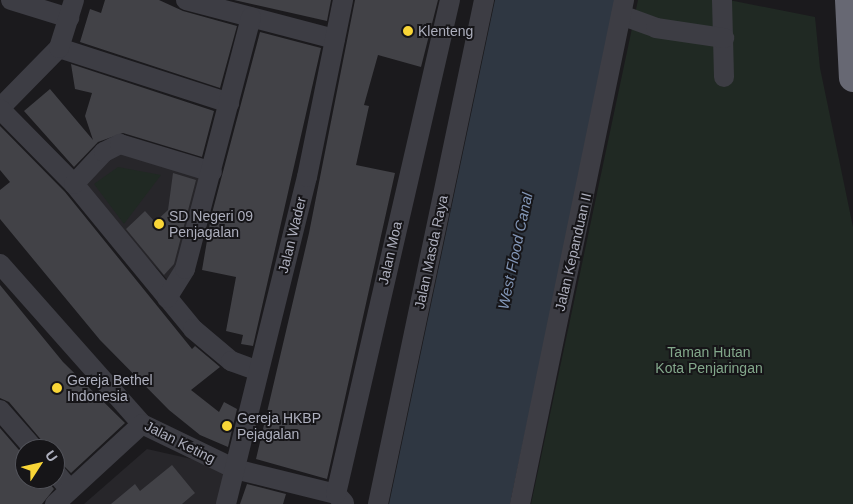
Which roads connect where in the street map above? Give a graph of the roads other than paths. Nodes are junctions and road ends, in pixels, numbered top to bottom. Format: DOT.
graph roads {
  1 [pos="11,0"];
  2 [pos="186,0"];
  3 [pos="344,0"];
  4 [pos="450,0"];
  5 [pos="484,0"];
  6 [pos="722,0"];
  7 [pos="849,0"];
  8 [pos="623,8"];
  9 [pos="71,9"];
  10 [pos="250,18"];
  11 [pos="724,38"];
  12 [pos="335,39"];
  13 [pos="59,48"];
  14 [pos="852,74"];
  15 [pos="724,77"];
  16 [pos="853,78"];
  17 [pos="229,103"];
  18 [pos="0,109"];
  19 [pos="212,172"];
  20 [pos="74,184"];
  21 [pos="0,264"];
  22 [pos="167,298"];
  23 [pos="258,371"];
  24 [pos="0,410"];
  25 [pos="142,424"];
  26 [pos="25,439"];
  27 [pos="235,469"];
  28 [pos="65,484"];
  29 [pos="70,490"];
  30 [pos="340,499"];
  31 [pos="55,504"];
  32 [pos="226,504"];
  33 [pos="378,504"];
  34 [pos="520,504"];
  1 -- 9 [label="street"];
  2 -- 10 [label="street"];
  3 -- 12 [label="street, Jalan Wader"];
  4 -- 30 [label="street, Jalan Moa"];
  5 -- 33 [label="street, Jalan Masda Raya"];
  6 -- 11 [label="street"];
  7 -- 14 [label="highway"];
  8 -- 11 [label="street"];
  8 -- 34 [label="street, Jalan Kepanduan II"];
  9 -- 13 [label="street"];
  10 -- 12 [label="street"];
  10 -- 17 [label="street"];
  11 -- 15 [label="street"];
  12 -- 23 [label="street, Jalan Wader"];
  13 -- 17 [label="street"];
  13 -- 18 [label="street"];
  14 -- 16 [label="highway"];
  17 -- 19 [label="street"];
  18 -- 20 [label="street"];
  19 -- 20 [label="street"];
  19 -- 22 [label="street"];
  20 -- 22 [label="street"];
  21 -- 25 [label="street, Jalan Keting"];
  22 -- 23 [label="street"];
  23 -- 27 [label="street, Jalan Wader"];
  24 -- 26 [label="street"];
  25 -- 27 [label="street, Jalan Keting"];
  25 -- 29 [label="street"];
  27 -- 30 [label="street, Jalan Keting"];
  27 -- 32 [label="street, Jalan Wader"];
  28 -- 29 [label="street"];
  29 -- 31 [label="street"];
}
